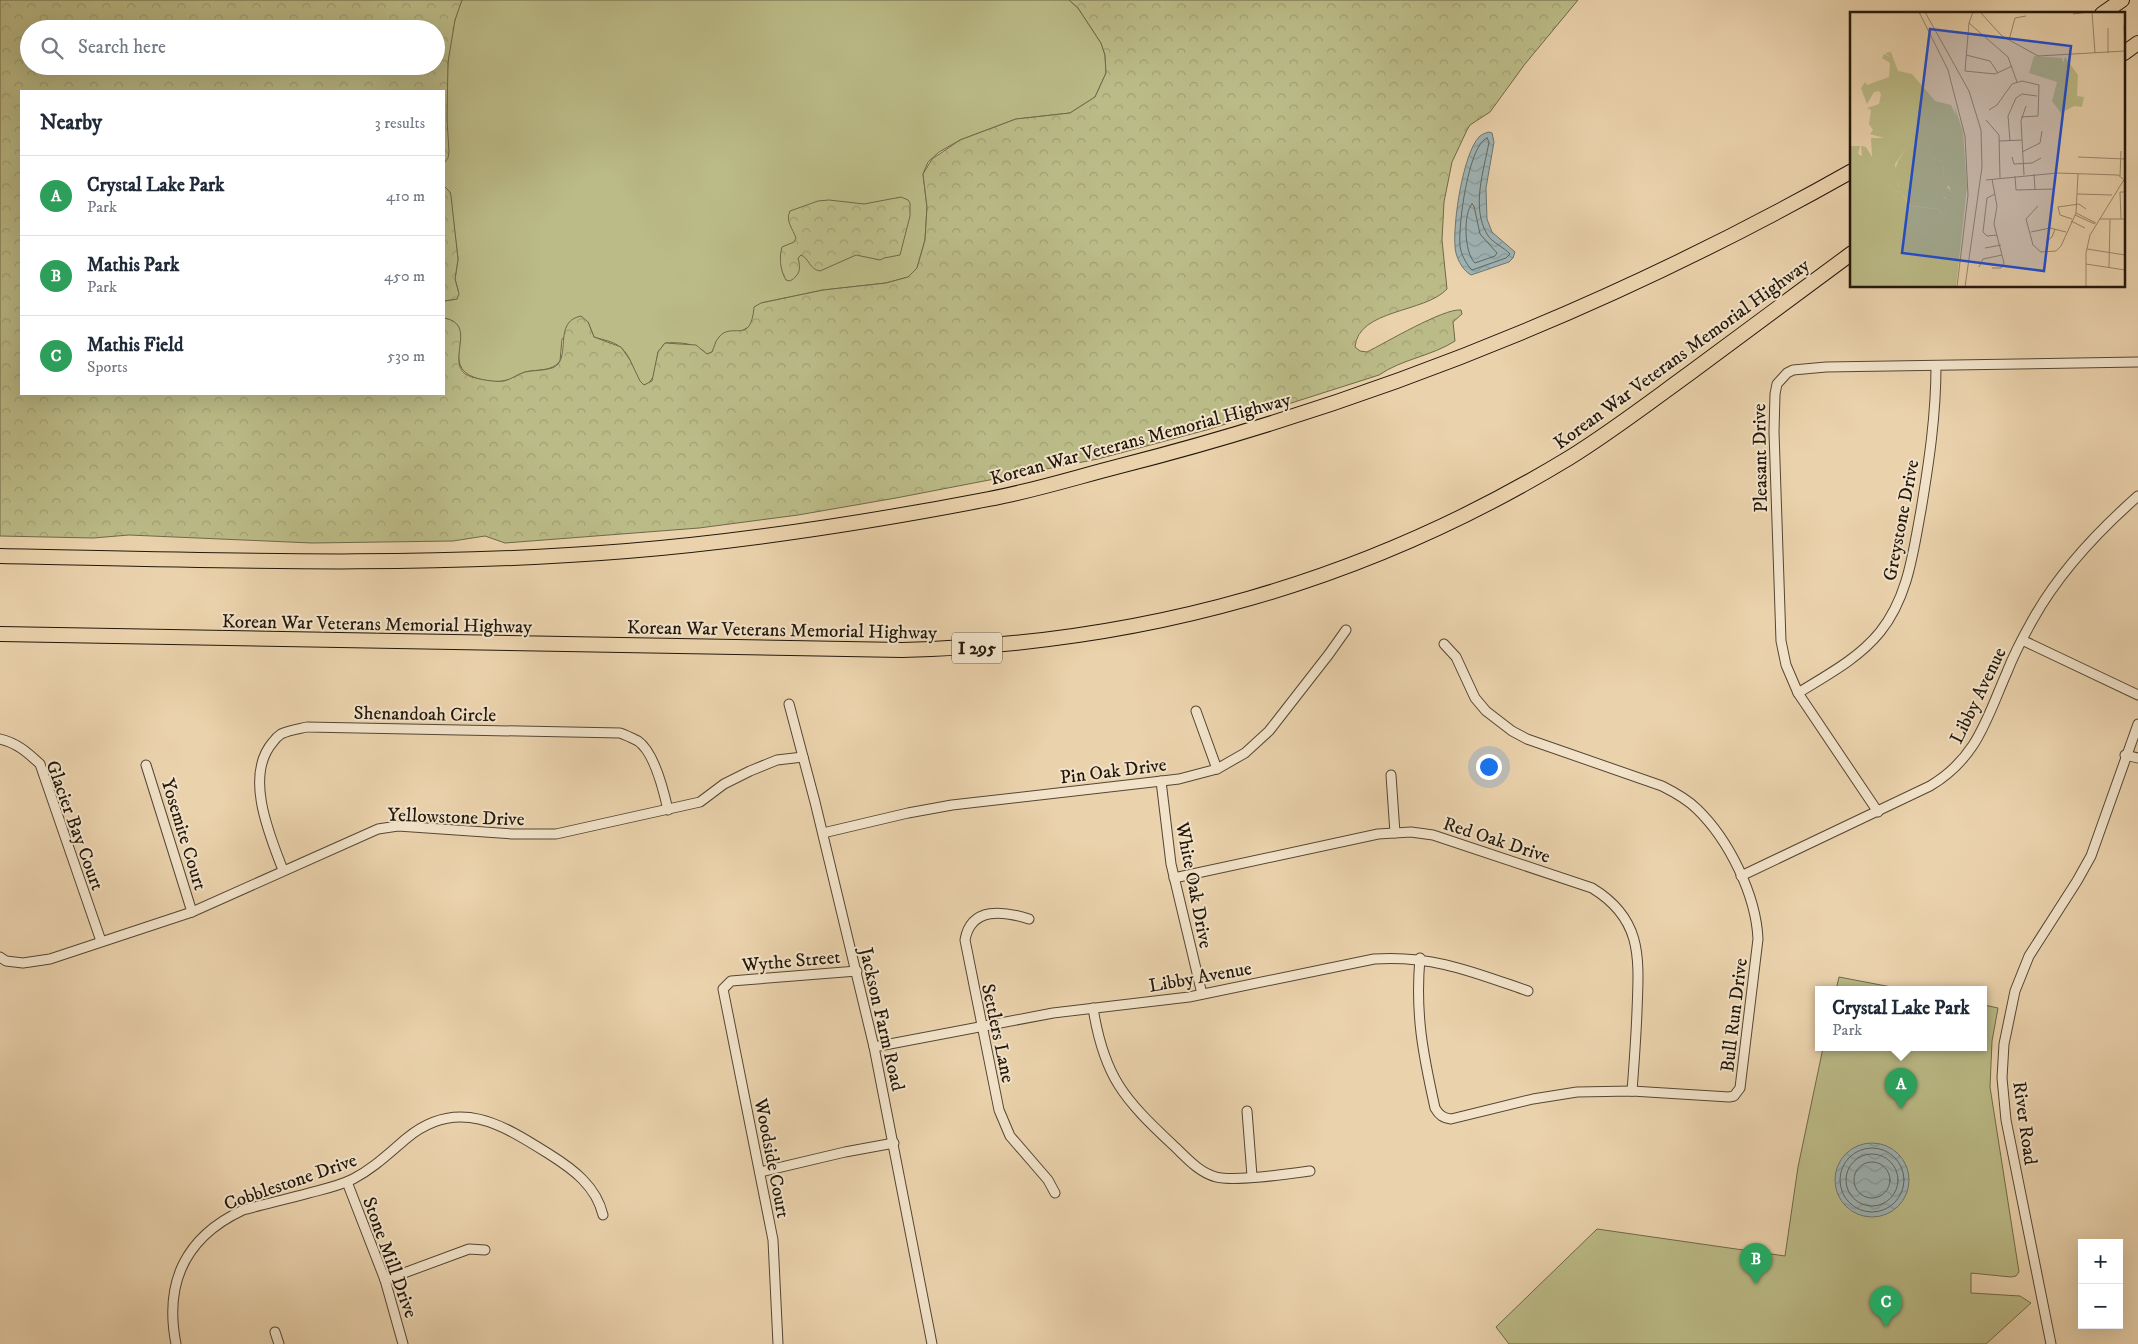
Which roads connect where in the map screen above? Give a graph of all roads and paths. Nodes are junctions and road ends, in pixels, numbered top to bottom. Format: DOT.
graph roads {
  1 [pos="2122,0"];
  2 [pos="2105,12"];
  3 [pos="2138,43"];
  4 [pos="2126,52"];
  5 [pos="1850,172"];
  6 [pos="1850,255"];
  7 [pos="2138,362"];
  8 [pos="1936,366"];
  9 [pos="2138,496"];
  10 [pos="0,556"];
  11 [pos="1346,630"];
  12 [pos="0,634"];
  13 [pos="2022,640"];
  14 [pos="1444,644"];
  15 [pos="1798,693"];
  16 [pos="2138,696"];
  17 [pos="789,704"];
  18 [pos="1196,711"];
  19 [pos="2138,724"];
  20 [pos="0,739"];
  21 [pos="2125,755"];
  22 [pos="803,757"];
  23 [pos="2138,758"];
  24 [pos="146,765"];
  25 [pos="1218,769"];
  26 [pos="1391,775"];
  27 [pos="1161,781"];
  28 [pos="668,810"];
  29 [pos="1878,812"];
  30 [pos="823,833"];
  31 [pos="1394,833"];
  32 [pos="283,870"];
  33 [pos="1741,876"];
  34 [pos="1174,878"];
  35 [pos="192,912"];
  36 [pos="1029,919"];
  37 [pos="101,941"];
  38 [pos="0,957"];
  39 [pos="1420,958"];
  40 [pos="857,971"];
  41 [pos="728,982"];
  42 [pos="1528,991"];
  43 [pos="1202,994"];
  44 [pos="1093,1008"];
  45 [pos="981,1025"];
  46 [pos="874,1047"];
  47 [pos="1632,1091"];
  48 [pos="1247,1111"];
  49 [pos="894,1143"];
  50 [pos="1310,1171"];
  51 [pos="760,1172"];
  52 [pos="1252,1176"];
  53 [pos="347,1182"];
  54 [pos="1055,1193"];
  55 [pos="603,1215"];
  56 [pos="486,1250"];
  57 [pos="385,1280"];
  58 [pos="275,1332"];
  59 [pos="176,1344"];
  60 [pos="279,1344"];
  61 [pos="403,1344"];
  62 [pos="778,1344"];
  63 [pos="932,1344"];
  64 [pos="2051,1344"];
  1 -- 2 [label="highway"];
  3 -- 4 [label="highway"];
  5 -- 10 [label="highway, Korean War Veterans Memorial Highway"];
  6 -- 12 [label="highway, Korean War Veterans Memorial Highway / I 295"];
  7 -- 8 [label="street, Pleasant Drive"];
  8 -- 15 [label="street, Greystone Drive"];
  8 -- 15 [label="street, Pleasant Drive"];
  9 -- 13 [label="street, Libby Avenue"];
  11 -- 25 [label="street, Pin Oak Drive"];
  13 -- 16 [label="street"];
  13 -- 29 [label="street, Libby Avenue"];
  14 -- 33 [label="street, Bull Run Drive"];
  15 -- 29 [label="street, Pleasant Drive"];
  17 -- 22 [label="street, Jackson Farm Road"];
  18 -- 25 [label="street"];
  19 -- 21 [label="street, River Road"];
  20 -- 37 [label="street, Glacier Bay Court"];
  21 -- 23 [label="street"];
  21 -- 64 [label="street, River Road"];
  22 -- 28 [label="street, Yellowstone Drive"];
  22 -- 30 [label="street, Jackson Farm Road"];
  24 -- 35 [label="street, Yosemite Court"];
  25 -- 27 [label="street, Pin Oak Drive"];
  26 -- 31 [label="street"];
  27 -- 30 [label="street, Pin Oak Drive"];
  27 -- 34 [label="street, White Oak Drive"];
  28 -- 32 [label="street, Yellowstone Drive"];
  28 -- 32 [label="street, Shenandoah Circle"];
  29 -- 33 [label="street, Libby Avenue"];
  30 -- 40 [label="street, Jackson Farm Road"];
  31 -- 34 [label="street, Red Oak Drive"];
  31 -- 47 [label="street, Red Oak Drive"];
  32 -- 35 [label="street, Yellowstone Drive"];
  33 -- 47 [label="street, Bull Run Drive"];
  34 -- 43 [label="street, White Oak Drive"];
  35 -- 37 [label="street, Yellowstone Drive"];
  36 -- 45 [label="street, Settlers Lane"];
  37 -- 38 [label="street, Yellowstone Drive"];
  39 -- 42 [label="street, Libby Avenue"];
  39 -- 43 [label="street, Libby Avenue"];
  39 -- 47 [label="street, Bull Run Drive"];
  40 -- 41 [label="street, Wythe Street"];
  40 -- 46 [label="street, Jackson Farm Road"];
  41 -- 51 [label="street, Woodside Court"];
  43 -- 44 [label="street, Libby Avenue"];
  44 -- 45 [label="street, Libby Avenue"];
  44 -- 52 [label="street"];
  45 -- 46 [label="street, Libby Avenue"];
  45 -- 54 [label="street, Settlers Lane"];
  46 -- 49 [label="street, Jackson Farm Road"];
  48 -- 52 [label="street"];
  49 -- 51 [label="street"];
  49 -- 63 [label="street, Jackson Farm Road"];
  50 -- 52 [label="street"];
  51 -- 62 [label="street, Woodside Court"];
  53 -- 55 [label="street, Cobblestone Drive"];
  53 -- 57 [label="street, Stone Mill Drive"];
  53 -- 59 [label="street, Cobblestone Drive"];
  56 -- 57 [label="street"];
  57 -- 61 [label="street, Stone Mill Drive"];
  58 -- 60 [label="street"];
}
